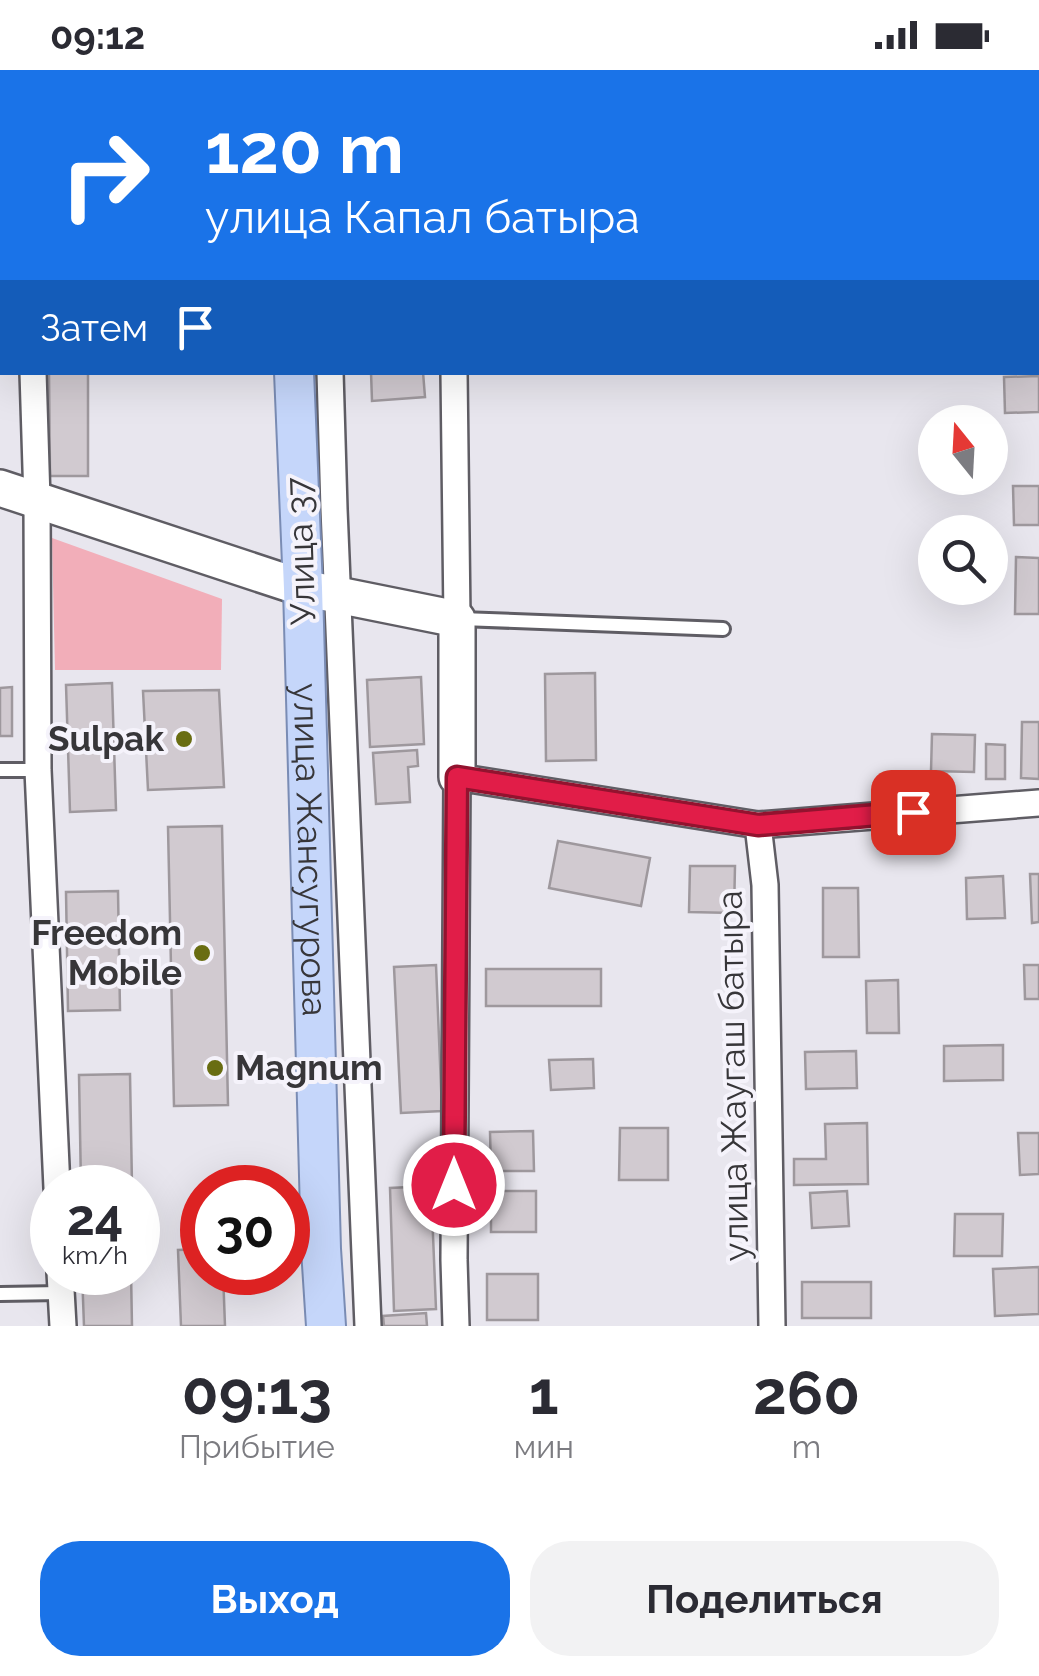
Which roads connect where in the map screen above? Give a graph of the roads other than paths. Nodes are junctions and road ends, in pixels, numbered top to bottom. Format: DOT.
graph roads {
  1 [pos="33,375"];
  2 [pos="294,375"];
  3 [pos="330,375"];
  4 [pos="454,375"];
  5 [pos="0,488"];
  6 [pos="37,500"];
  7 [pos="303,588"];
  8 [pos="457,619"];
  9 [pos="723,629"];
  10 [pos="0,770"];
  11 [pos="38,770"];
  12 [pos="457,777"];
  13 [pos="1039,803"];
  14 [pos="758,825"];
  15 [pos="55,1165"];
  16 [pos="30,1289"];
  17 [pos="0,1294"];
  18 [pos="62,1295"];
  19 [pos="63,1326"];
  20 [pos="326,1326"];
  21 [pos="368,1326"];
  22 [pos="456,1326"];
  23 [pos="772,1326"];
  1 -- 6 [label="street"];
  2 -- 7 [label="main road, улица Жансугурова"];
  3 -- 21 [label="street, Улица 37"];
  4 -- 8 [label="street"];
  5 -- 6 [label="main road"];
  6 -- 7 [label="main road"];
  6 -- 11 [label="street"];
  7 -- 8 [label="main road"];
  7 -- 20 [label="main road, улица Жансугурова"];
  8 -- 9 [label="lane"];
  8 -- 12 [label="main road"];
  10 -- 11 [label="lane"];
  11 -- 15 [label="street"];
  12 -- 14 [label="street"];
  12 -- 22 [label="street"];
  13 -- 14 [label="street"];
  14 -- 23 [label="street, улица Жаугаш батыра"];
  16 -- 17 [label="lane"];
  18 -- 19 [label="street"];
}
